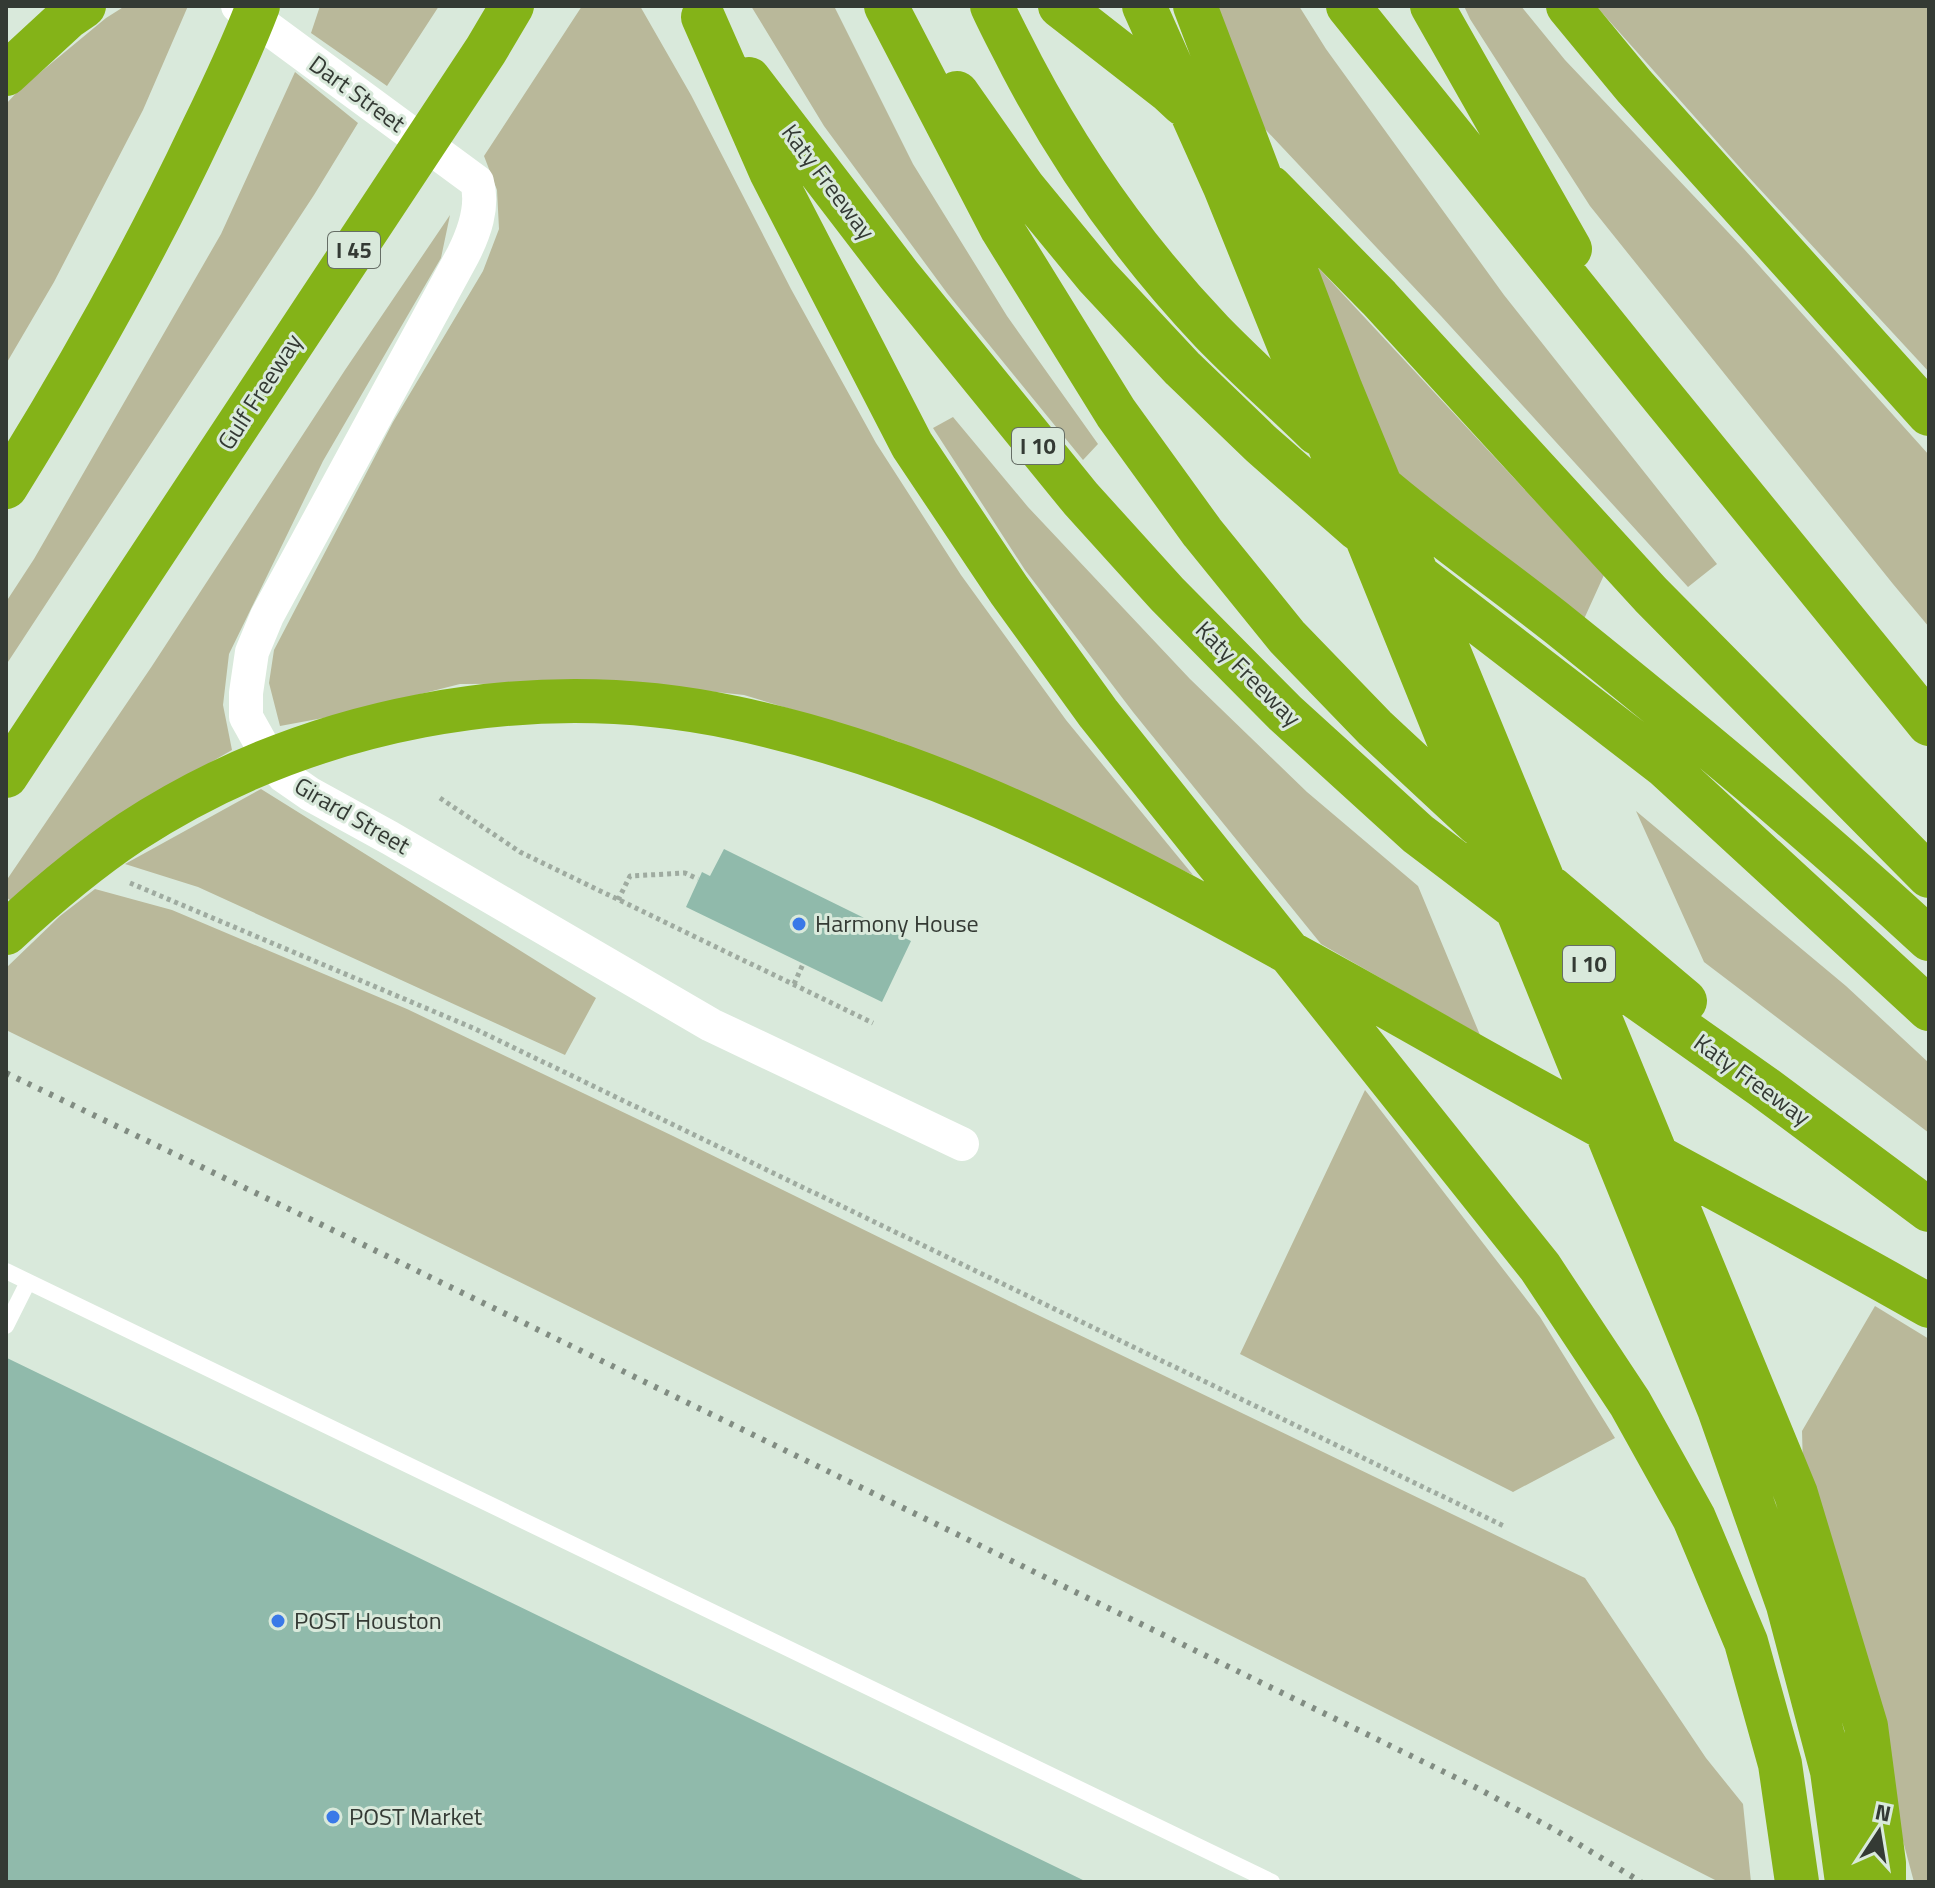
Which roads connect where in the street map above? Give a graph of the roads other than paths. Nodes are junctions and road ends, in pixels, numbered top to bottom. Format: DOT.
graph roads {
  1 [pos="84,6"];
  2 [pos="238,6"];
  3 [pos="258,6"];
  4 [pos="512,6"];
  5 [pos="886,6"];
  6 [pos="895,6"];
  7 [pos="992,6"];
  8 [pos="1060,6"];
  9 [pos="1144,6"];
  10 [pos="1195,6"];
  11 [pos="1348,6"];
  12 [pos="1432,6"];
  13 [pos="1568,6"];
  14 [pos="699,12"];
  15 [pos="6,74"];
  16 [pos="477,182"];
  17 [pos="1652,384"];
  18 [pos="1929,414"];
  19 [pos="6,487"];
  20 [pos="1929,724"];
  21 [pos="6,776"];
  22 [pos="1929,876"];
  23 [pos="6,933"];
  24 [pos="1929,939"];
  25 [pos="1929,1009"];
  26 [pos="1757,1071"];
  27 [pos="962,1144"];
  28 [pos="1926,1208"];
  29 [pos="6,1271"];
  30 [pos="28,1282"];
  31 [pos="1929,1306"];
  32 [pos="6,1326"];
  33 [pos="1272,1882"];
  34 [pos="1797,1882"];
  35 [pos="1847,1882"];
  36 [pos="1884,1882"];
  1 -- 15 [label="highway"];
  2 -- 16 [label="street, Dart Street"];
  3 -- 19 [label="highway"];
  4 -- 21 [label="highway, Gulf Freeway / I 45"];
  5 -- 26 [label="highway"];
  6 -- 25 [label="highway"];
  7 -- 24 [label="highway"];
  8 -- 22 [label="highway"];
  9 -- 35 [label="highway"];
  10 -- 36 [label="highway"];
  11 -- 17 [label="highway"];
  12 -- 17 [label="highway"];
  13 -- 18 [label="highway"];
  14 -- 26 [label="highway, Katy Freeway / I 10"];
  14 -- 34 [label="highway"];
  16 -- 27 [label="street, Girard Street"];
  17 -- 20 [label="highway"];
  23 -- 31 [label="highway"];
  26 -- 28 [label="highway"];
  29 -- 30 [label="lane"];
  30 -- 32 [label="lane"];
  30 -- 33 [label="lane"];
}
